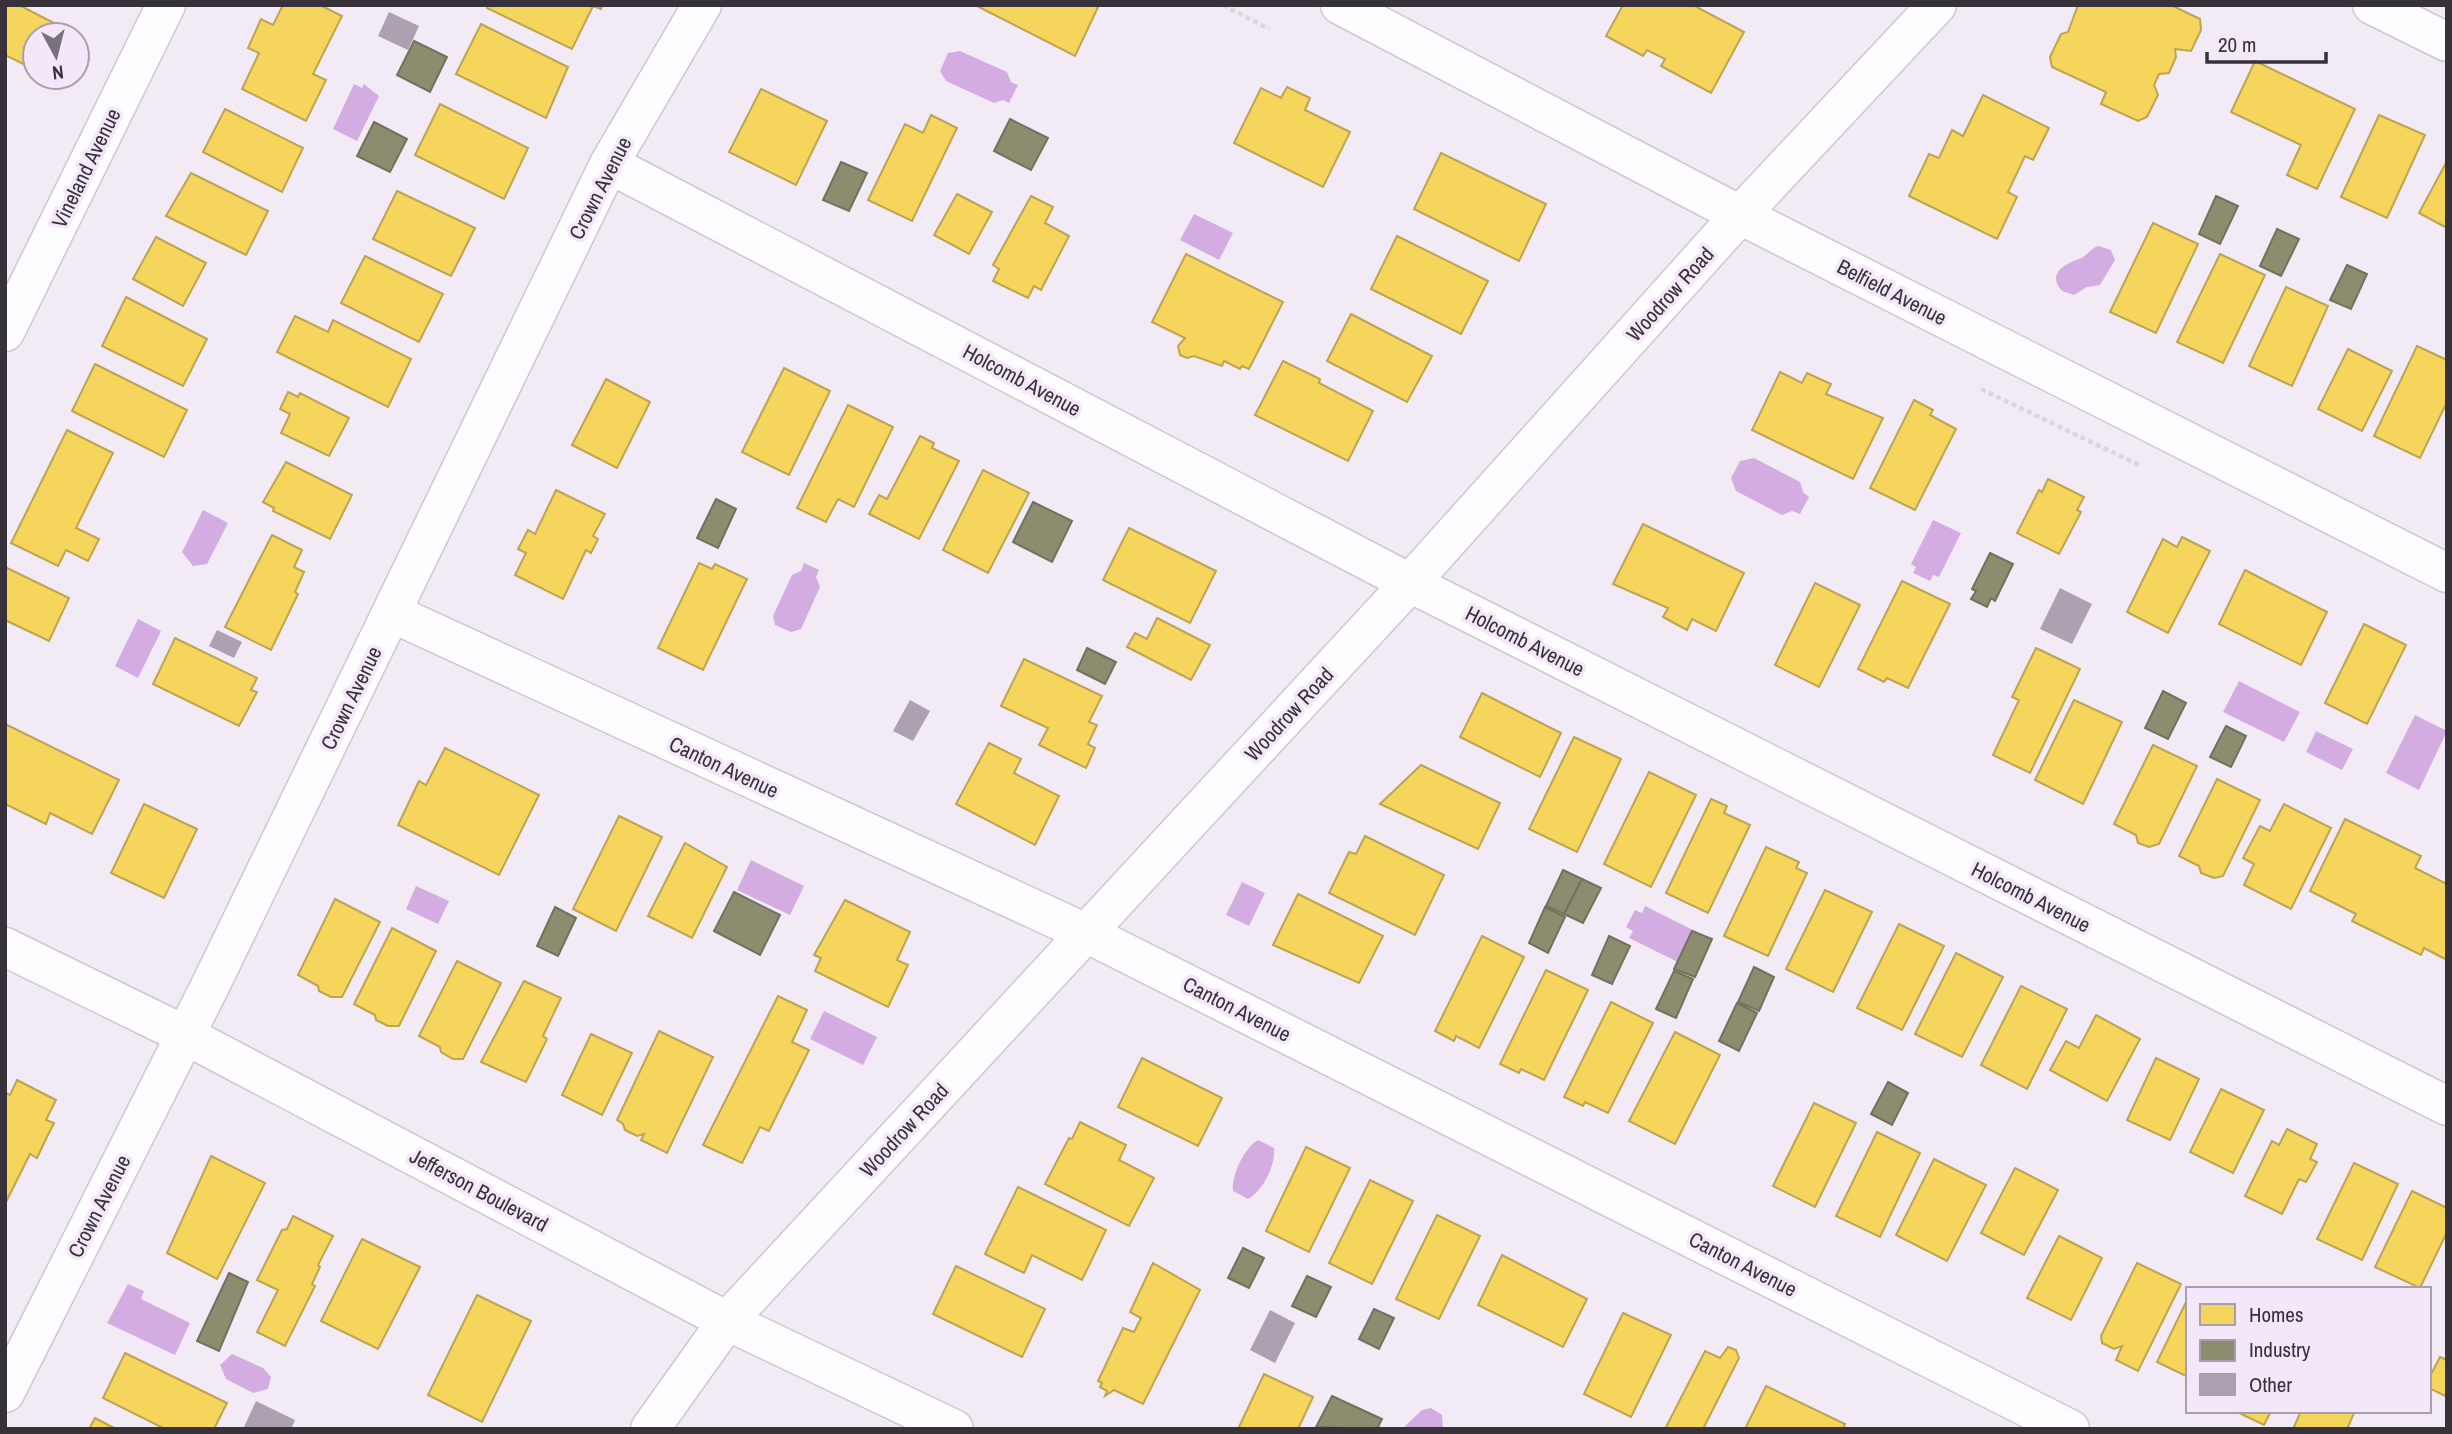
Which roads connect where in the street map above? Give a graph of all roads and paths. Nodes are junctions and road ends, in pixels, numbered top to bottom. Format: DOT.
graph roads {
  1 [pos="166,5"];
  2 [pos="702,5"];
  3 [pos="1223,5"];
  4 [pos="1340,5"];
  5 [pos="1937,5"];
  6 [pos="2372,5"];
  7 [pos="1269,29"];
  8 [pos="2447,42"];
  9 [pos="609,164"];
  10 [pos="1741,215"];
  11 [pos="5,332"];
  12 [pos="1981,389"];
  13 [pos="2148,470"];
  14 [pos="2447,573"];
  15 [pos="1410,583"];
  16 [pos="392,613"];
  17 [pos="1086,933"];
  18 [pos="5,947"];
  19 [pos="185,1035"];
  20 [pos="2447,1106"];
  21 [pos="727,1321"];
  22 [pos="5,1393"];
  23 [pos="650,1429"];
  24 [pos="954,1429"];
  25 [pos="2070,1429"];
  1 -- 11 [label="street, Vineland Avenue"];
  2 -- 9 [label="street, Crown Avenue"];
  3 -- 7 [label="path"];
  4 -- 10 [label="street, Belfield Avenue"];
  5 -- 10 [label="street, Woodrow Road"];
  6 -- 8 [label="street"];
  9 -- 15 [label="street, Holcomb Avenue"];
  9 -- 16 [label="street, Crown Avenue"];
  10 -- 14 [label="street, Belfield Avenue"];
  10 -- 15 [label="street, Woodrow Road"];
  12 -- 13 [label="path"];
  15 -- 17 [label="street, Woodrow Road"];
  15 -- 20 [label="street, Holcomb Avenue"];
  16 -- 17 [label="street, Canton Avenue"];
  16 -- 19 [label="street, Crown Avenue"];
  17 -- 21 [label="street, Woodrow Road"];
  17 -- 25 [label="street, Canton Avenue"];
  18 -- 19 [label="street, Jefferson Boulevard"];
  19 -- 21 [label="street, Jefferson Boulevard"];
  19 -- 22 [label="street, Crown Avenue"];
  21 -- 23 [label="street, Woodrow Road"];
  21 -- 24 [label="street, Jefferson Boulevard"];
}
